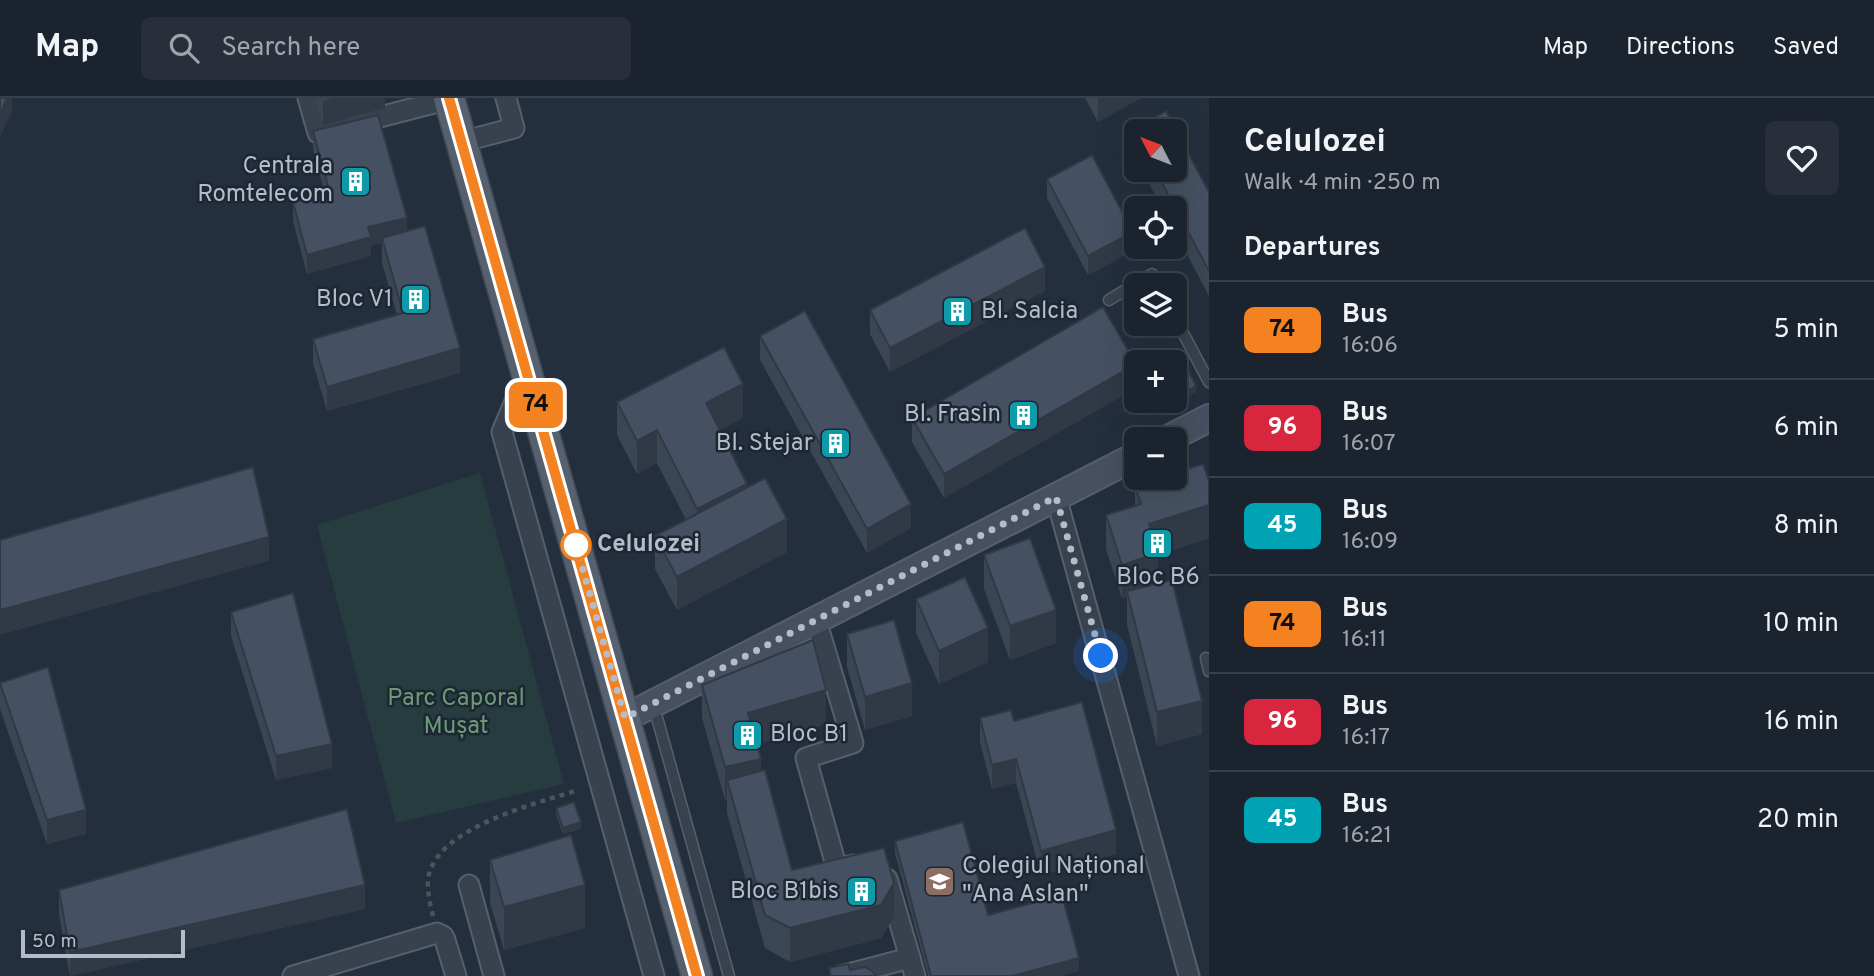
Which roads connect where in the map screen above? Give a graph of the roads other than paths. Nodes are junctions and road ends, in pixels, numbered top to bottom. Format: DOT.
graph roads {
  1 [pos="308,98"];
  2 [pos="449,98"];
  3 [pos="506,98"];
  4 [pos="461,142"];
  5 [pos="1124,291"];
  6 [pos="1109,300"];
  7 [pos="1185,336"];
  8 [pos="527,373"];
  9 [pos="1209,382"];
  10 [pos="1209,418"];
  11 [pos="1187,429"];
  12 [pos="1124,462"];
  13 [pos="1056,497"];
  14 [pos="816,620"];
  15 [pos="1206,658"];
  16 [pos="1209,671"];
  17 [pos="653,704"];
  18 [pos="625,718"];
  19 [pos="469,885"];
  20 [pos="913,967"];
  21 [pos="293,976"];
  22 [pos="456,976"];
  23 [pos="494,976"];
  24 [pos="654,976"];
  25 [pos="697,976"];
  26 [pos="729,976"];
  27 [pos="841,976"];
  28 [pos="1189,976"];
  1 -- 2 [label="street"];
  2 -- 4 [label="main road"];
  3 -- 4 [label="street"];
  4 -- 8 [label="main road"];
  5 -- 6 [label="lane"];
  7 -- 9 [label="lane"];
  8 -- 18 [label="main road"];
  8 -- 24 [label="street"];
  10 -- 11 [label="street"];
  12 -- 13 [label="street"];
  13 -- 14 [label="street"];
  13 -- 28 [label="street"];
  14 -- 17 [label="street"];
  14 -- 20 [label="street"];
  15 -- 16 [label="lane"];
  17 -- 18 [label="street"];
  17 -- 26 [label="lane"];
  18 -- 25 [label="main road"];
  19 -- 23 [label="street"];
  20 -- 27 [label="street"];
  21 -- 22 [label="street"];
}
